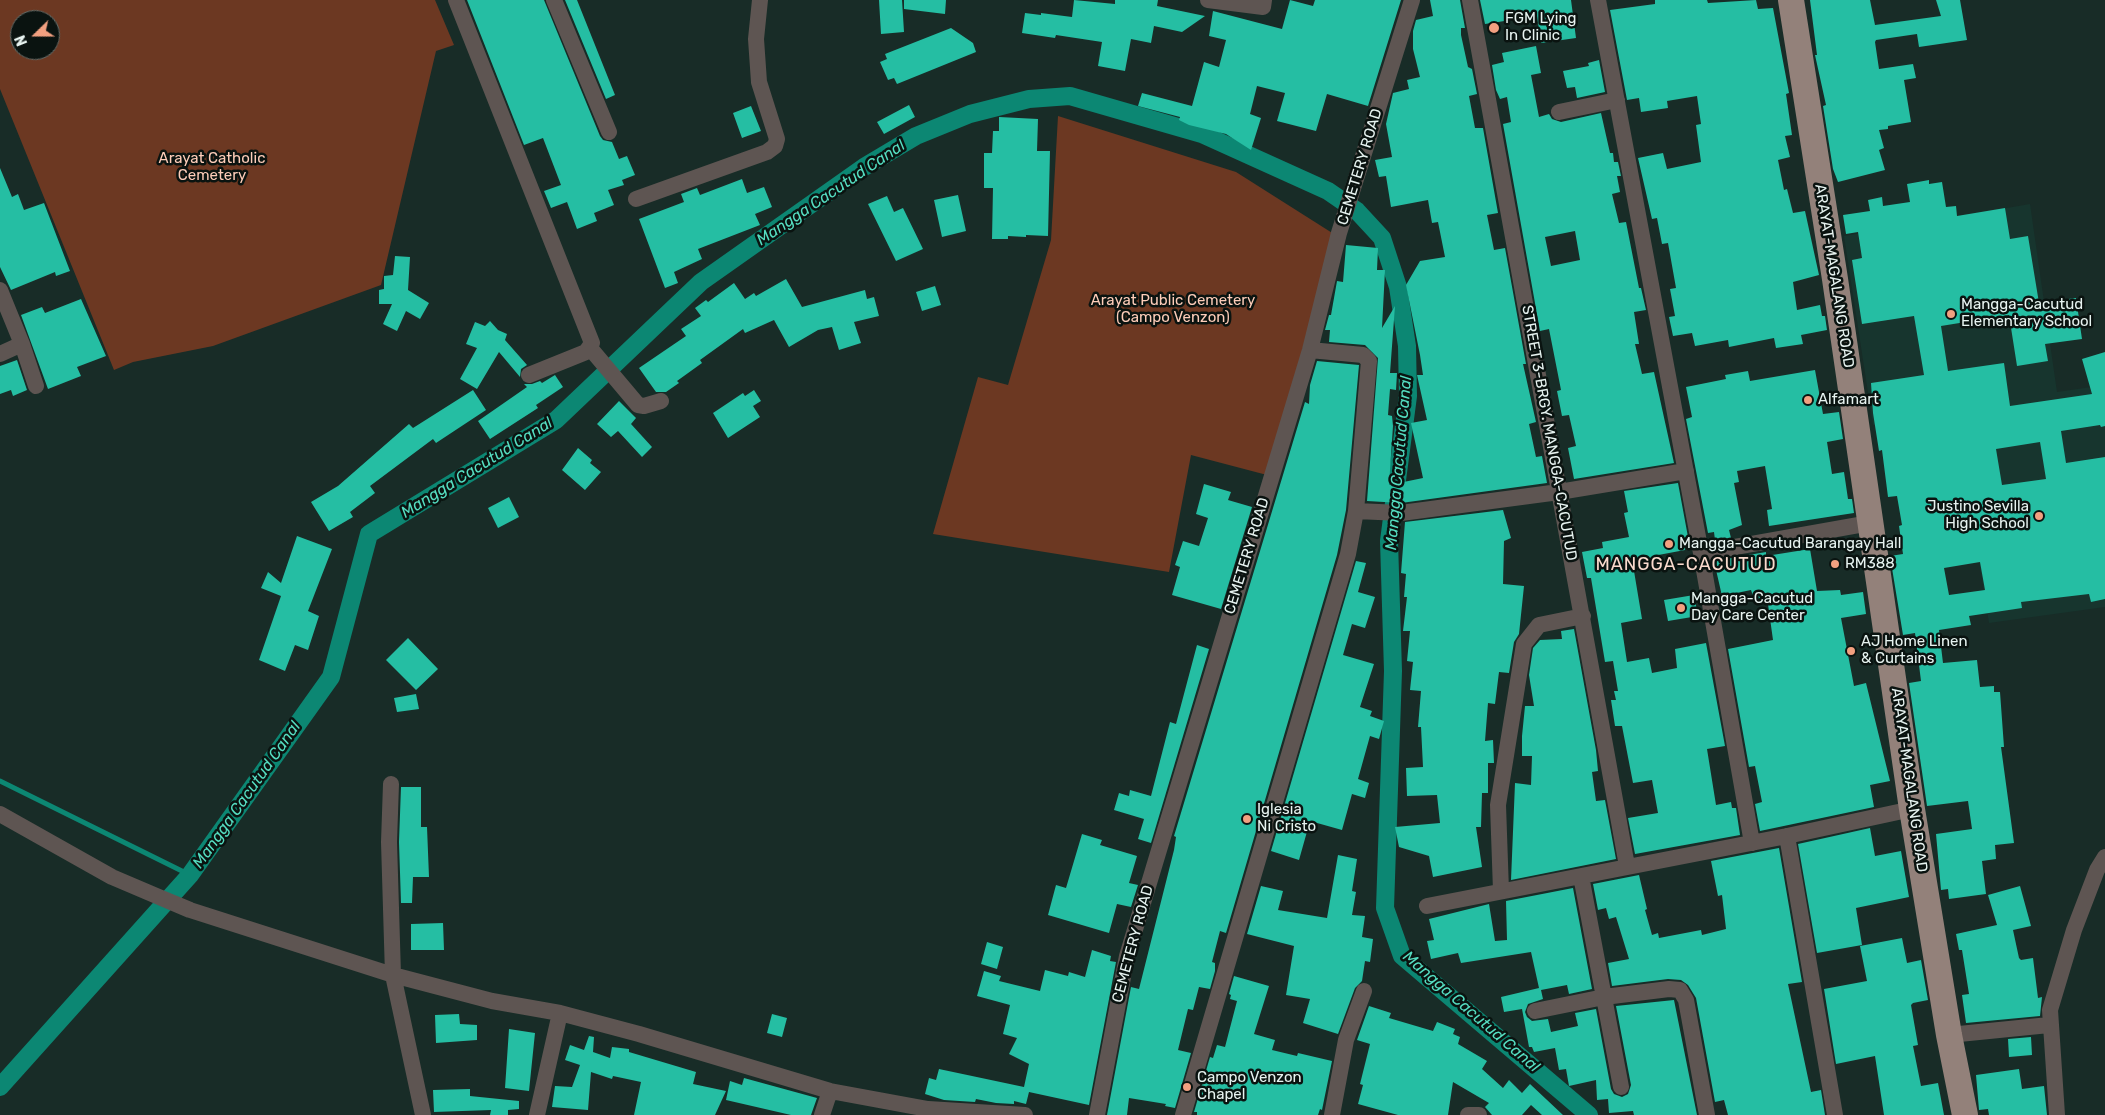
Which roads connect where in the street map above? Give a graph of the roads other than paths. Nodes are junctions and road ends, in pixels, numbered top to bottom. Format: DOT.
graph roads {
  1 [pos="456,0"];
  2 [pos="554,0"];
  3 [pos="760,0"];
  4 [pos="1208,0"];
  5 [pos="1264,0"];
  6 [pos="1412,0"];
  7 [pos="1470,0"];
  8 [pos="1598,0"];
  9 [pos="1791,0"];
  10 [pos="1617,100"];
  11 [pos="1559,112"];
  12 [pos="609,132"];
  13 [pos="636,199"];
  14 [pos="1,298"];
  15 [pos="22,344"];
  16 [pos="1310,350"];
  17 [pos="593,351"];
  18 [pos="0,354"];
  19 [pos="528,375"];
  20 [pos="36,386"];
  21 [pos="661,401"];
  22 [pos="1686,471"];
  23 [pos="1559,492"];
  24 [pos="1356,511"];
  25 [pos="1870,523"];
  26 [pos="1701,553"];
  27 [pos="1583,616"];
  28 [pos="391,784"];
  29 [pos="1912,810"];
  30 [pos="0,814"];
  31 [pos="1787,836"];
  32 [pos="1752,843"];
  33 [pos="2105,857"];
  34 [pos="1627,866"];
  35 [pos="1581,876"];
  36 [pos="1501,891"];
  37 [pos="1427,906"];
  38 [pos="393,975"];
  39 [pos="1364,991"];
  40 [pos="1604,997"];
  41 [pos="1535,1011"];
  42 [pos="560,1013"];
  43 [pos="2049,1025"];
  44 [pos="1949,1035"];
  45 [pos="1621,1087"];
  46 [pos="830,1090"];
  47 [pos="422,1115"];
  48 [pos="538,1115"];
  49 [pos="822,1115"];
  50 [pos="1025,1115"];
  51 [pos="1097,1115"];
  52 [pos="1183,1115"];
  53 [pos="1332,1115"];
  54 [pos="1468,1115"];
  55 [pos="1479,1115"];
  56 [pos="1707,1115"];
  57 [pos="1835,1115"];
  58 [pos="1965,1115"];
  59 [pos="2058,1115"];
  1 -- 17 [label="street"];
  2 -- 12 [label="street"];
  3 -- 13 [label="street"];
  4 -- 5 [label="street"];
  6 -- 16 [label="street, CEMETERY ROAD"];
  7 -- 23 [label="street, STREET 3-BRGY. MANGGA-CACUTUD"];
  8 -- 10 [label="street"];
  9 -- 25 [label="main road, ARAYAT-MAGALANG ROAD"];
  10 -- 11 [label="street"];
  10 -- 22 [label="street"];
  14 -- 15 [label="street"];
  15 -- 18 [label="street"];
  15 -- 20 [label="street"];
  16 -- 24 [label="street"];
  16 -- 51 [label="street, CEMETERY ROAD"];
  17 -- 19 [label="street"];
  17 -- 21 [label="street"];
  22 -- 23 [label="street"];
  22 -- 26 [label="street"];
  23 -- 24 [label="street"];
  23 -- 27 [label="street, STREET 3-BRGY. MANGGA-CACUTUD"];
  24 -- 52 [label="street"];
  25 -- 26 [label="street"];
  25 -- 29 [label="main road, ARAYAT-MAGALANG ROAD"];
  26 -- 32 [label="street"];
  27 -- 34 [label="street, STREET 3-BRGY. MANGGA-CACUTUD"];
  27 -- 36 [label="street"];
  28 -- 38 [label="street"];
  29 -- 31 [label="street"];
  29 -- 44 [label="main road, ARAYAT-MAGALANG ROAD"];
  30 -- 38 [label="street"];
  31 -- 32 [label="street"];
  31 -- 57 [label="street"];
  32 -- 34 [label="street"];
  33 -- 43 [label="street"];
  34 -- 35 [label="street"];
  35 -- 36 [label="street"];
  35 -- 40 [label="street"];
  36 -- 37 [label="street"];
  38 -- 42 [label="street"];
  38 -- 47 [label="street"];
  39 -- 53 [label="street"];
  40 -- 41 [label="street"];
  40 -- 45 [label="street"];
  40 -- 56 [label="street"];
  42 -- 46 [label="street"];
  42 -- 48 [label="street"];
  43 -- 44 [label="street"];
  43 -- 59 [label="street"];
  44 -- 58 [label="main road, ARAYAT-MAGALANG ROAD"];
  46 -- 49 [label="street"];
  46 -- 50 [label="street"];
  54 -- 55 [label="street"];
}
